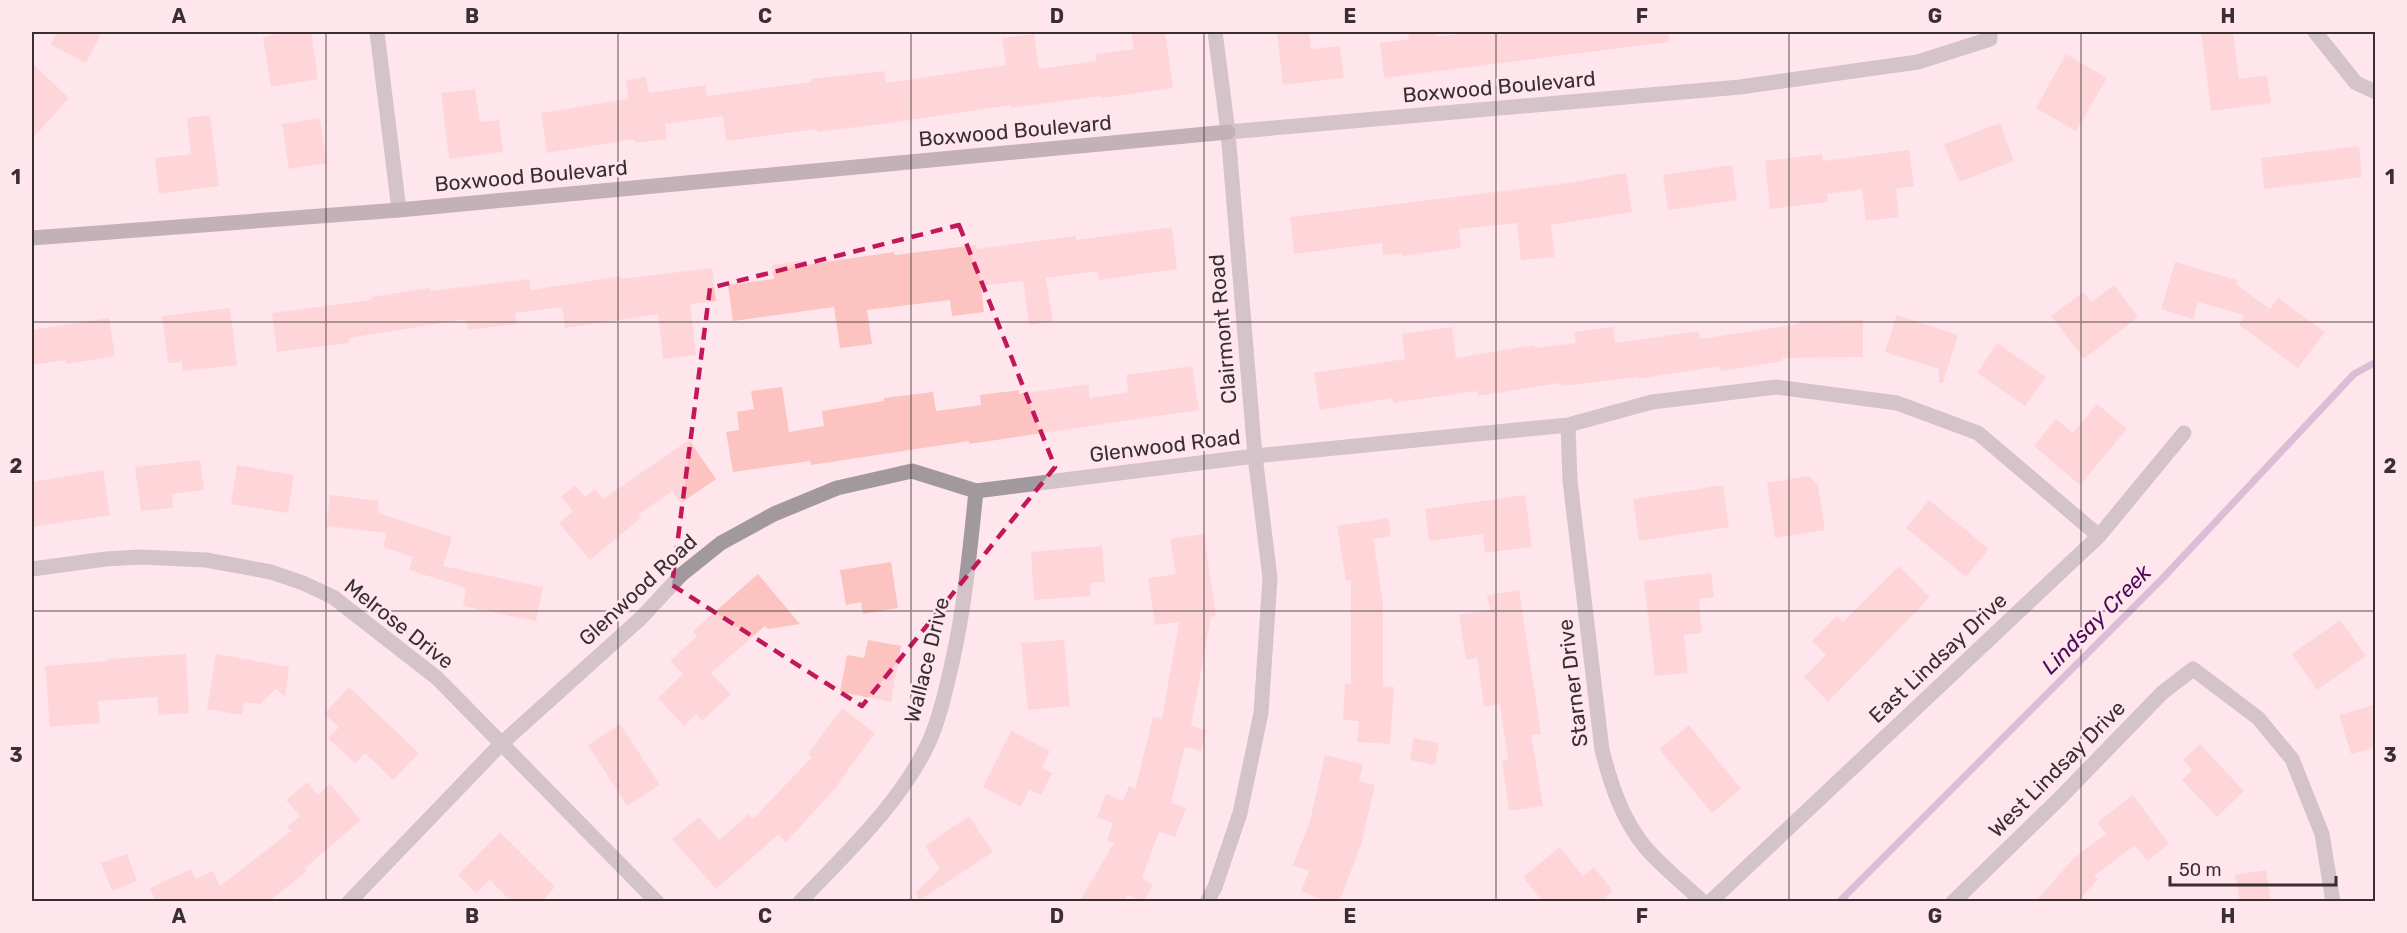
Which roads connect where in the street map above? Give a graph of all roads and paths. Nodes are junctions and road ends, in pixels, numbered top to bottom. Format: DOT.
graph roads {
  1 [pos="377,32"];
  2 [pos="1215,32"];
  3 [pos="1990,32"];
  4 [pos="2315,32"];
  5 [pos="2376,92"];
  6 [pos="1228,132"];
  7 [pos="399,210"];
  8 [pos="32,238"];
  9 [pos="1568,425"];
  10 [pos="2184,433"];
  11 [pos="1255,456"];
  12 [pos="976,491"];
  13 [pos="2099,536"];
  14 [pos="32,569"];
  15 [pos="501,744"];
  16 [pos="349,902"];
  17 [pos="657,902"];
  18 [pos="800,902"];
  19 [pos="1207,902"];
  20 [pos="1703,902"];
  21 [pos="1710,902"];
  22 [pos="1953,902"];
  23 [pos="2333,902"];
  1 -- 7 [label="street"];
  2 -- 6 [label="street, Clairmont Road"];
  3 -- 6 [label="street, Boxwood Boulevard"];
  4 -- 5 [label="street"];
  6 -- 7 [label="street, Boxwood Boulevard"];
  6 -- 11 [label="street, Clairmont Road"];
  7 -- 8 [label="street, Boxwood Boulevard"];
  9 -- 11 [label="street, Glenwood Road"];
  9 -- 13 [label="street, Glenwood Road"];
  9 -- 20 [label="street, Starner Drive"];
  10 -- 13 [label="street, East Lindsay Drive"];
  11 -- 12 [label="street, Glenwood Road"];
  11 -- 19 [label="street, Clairmont Road"];
  12 -- 15 [label="street, Glenwood Road"];
  12 -- 18 [label="street, Wallace Drive"];
  13 -- 21 [label="street, East Lindsay Drive"];
  14 -- 15 [label="street, Melrose Drive"];
  15 -- 16 [label="street, Glenwood Road"];
  15 -- 17 [label="street, Melrose Drive"];
  22 -- 23 [label="street, West Lindsay Drive"];
}
